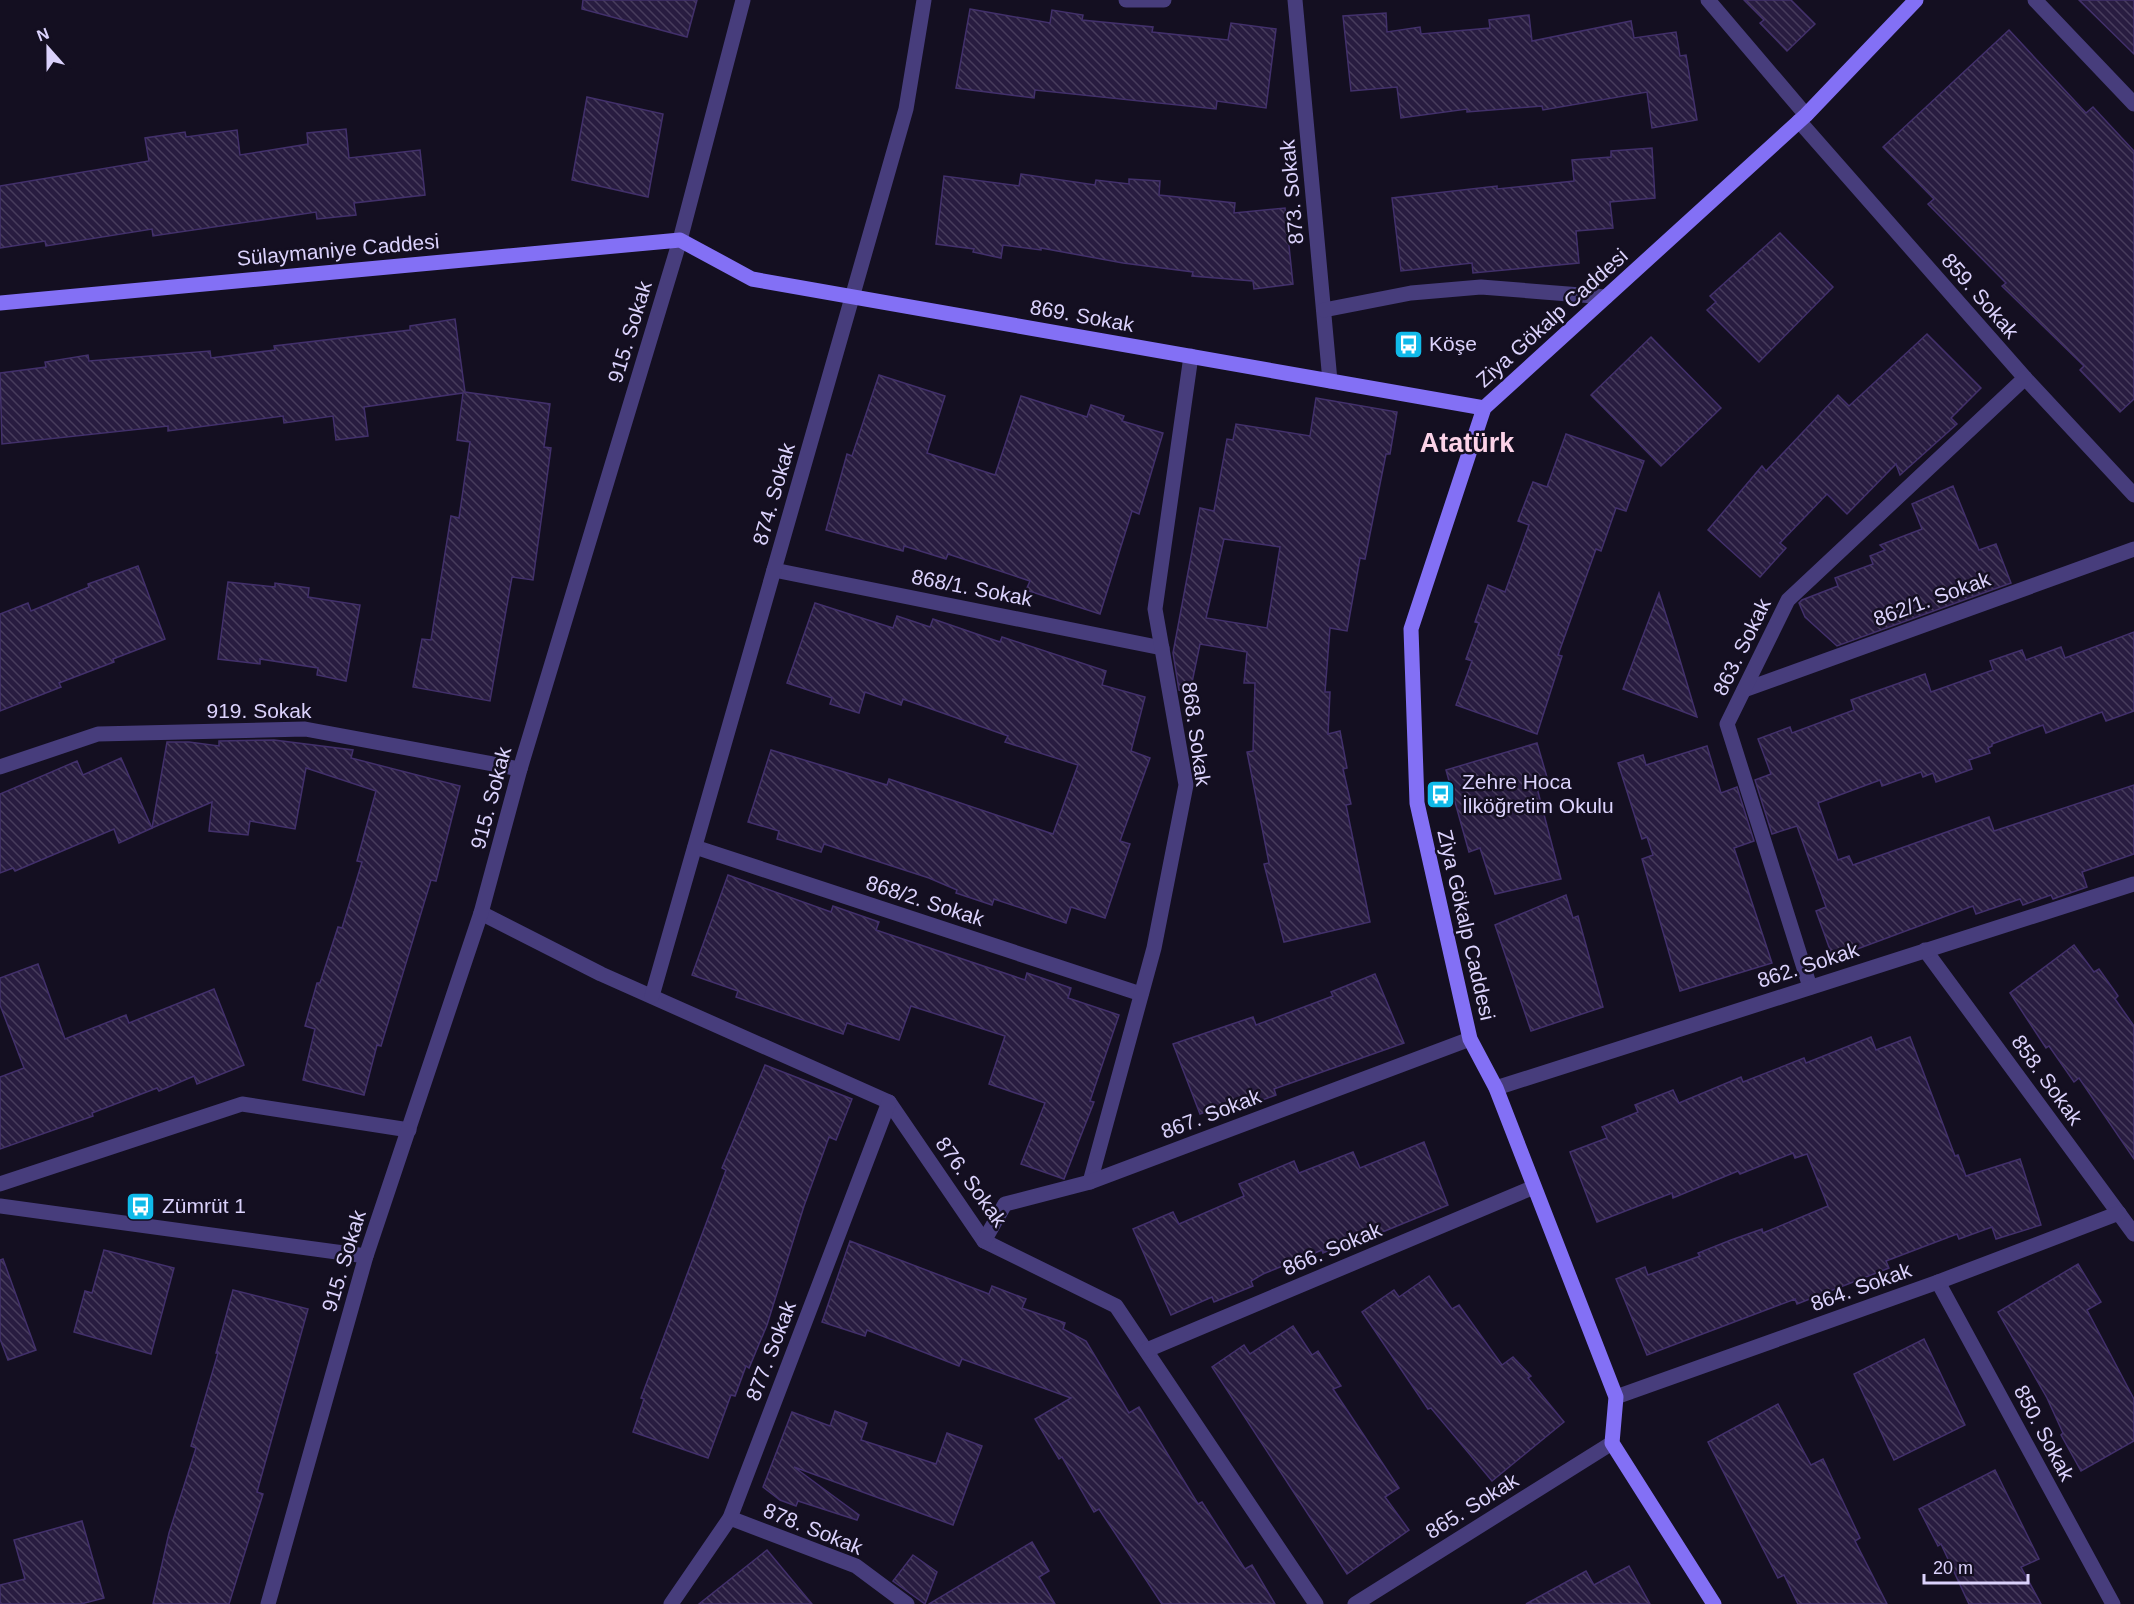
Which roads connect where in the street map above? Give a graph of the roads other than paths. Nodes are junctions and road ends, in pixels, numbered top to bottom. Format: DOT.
graph roads {
  1 [pos="743,0"];
  2 [pos="924,0"];
  3 [pos="1126,0"];
  4 [pos="1164,0"];
  5 [pos="1295,0"];
  6 [pos="1708,0"];
  7 [pos="1916,0"];
  8 [pos="2035,0"];
  9 [pos="2134,104"];
  10 [pos="1803,118"];
  11 [pos="680,240"];
  12 [pos="852,296"];
  13 [pos="1606,297"];
  14 [pos="0,303"];
  15 [pos="1324,310"];
  16 [pos="1191,356"];
  17 [pos="2025,378"];
  18 [pos="1330,381"];
  19 [pos="1484,408"];
  20 [pos="2134,495"];
  21 [pos="2134,549"];
  22 [pos="774,570"];
  23 [pos="1162,648"];
  24 [pos="1744,690"];
  25 [pos="0,767"];
  26 [pos="520,769"];
  27 [pos="695,847"];
  28 [pos="2134,884"];
  29 [pos="481,914"];
  30 [pos="1926,950"];
  31 [pos="1810,987"];
  32 [pos="1141,994"];
  33 [pos="652,996"];
  34 [pos="1470,1039"];
  35 [pos="1496,1088"];
  36 [pos="889,1102"];
  37 [pos="409,1130"];
  38 [pos="1090,1182"];
  39 [pos="0,1184"];
  40 [pos="1534,1187"];
  41 [pos="0,1206"];
  42 [pos="2119,1213"];
  43 [pos="2134,1234"];
  44 [pos="984,1241"];
  45 [pos="366,1256"];
  46 [pos="1938,1282"];
  47 [pos="1147,1350"];
  48 [pos="1616,1397"];
  49 [pos="1612,1443"];
  50 [pos="730,1518"];
  51 [pos="268,1604"];
  52 [pos="670,1604"];
  53 [pos="907,1604"];
  54 [pos="1316,1604"];
  55 [pos="1355,1604"];
  56 [pos="1714,1604"];
  57 [pos="2113,1604"];
  1 -- 11 [label="street, 915. Sokak"];
  2 -- 12 [label="street, 874. Sokak"];
  3 -- 4 [label="street"];
  5 -- 15 [label="street, 873. Sokak"];
  6 -- 10 [label="street, 859. Sokak"];
  7 -- 10 [label="main road, Ziya Gökalp Caddesi"];
  8 -- 9 [label="street"];
  10 -- 13 [label="main road, Ziya Gökalp Caddesi"];
  10 -- 17 [label="street, 859. Sokak"];
  11 -- 12 [label="main road, 869. Sokak"];
  11 -- 14 [label="main road, Sülaymaniye Caddesi"];
  11 -- 26 [label="street, 915. Sokak"];
  12 -- 16 [label="main road, 869. Sokak"];
  12 -- 22 [label="street, 874. Sokak"];
  13 -- 15 [label="street"];
  13 -- 19 [label="main road, Ziya Gökalp Caddesi"];
  15 -- 18 [label="street, 873. Sokak"];
  16 -- 18 [label="main road, 869. Sokak"];
  16 -- 23 [label="street, 868. Sokak"];
  17 -- 20 [label="street, 859. Sokak"];
  17 -- 24 [label="street, 863. Sokak"];
  18 -- 19 [label="main road, 869. Sokak"];
  19 -- 34 [label="main road, Ziya Gökalp Caddesi"];
  21 -- 24 [label="street, 862/1. Sokak"];
  22 -- 23 [label="street, 868/1. Sokak"];
  22 -- 27 [label="street, 874. Sokak"];
  23 -- 32 [label="street, 868. Sokak"];
  24 -- 31 [label="street, 863. Sokak"];
  25 -- 26 [label="street, 919. Sokak"];
  26 -- 29 [label="street, 915. Sokak"];
  27 -- 32 [label="street, 868/2. Sokak"];
  27 -- 33 [label="street, 874. Sokak"];
  28 -- 30 [label="street, 862. Sokak"];
  29 -- 33 [label="street"];
  29 -- 37 [label="street, 915. Sokak"];
  30 -- 31 [label="street, 862. Sokak"];
  30 -- 42 [label="street, 858. Sokak"];
  31 -- 35 [label="street, 862. Sokak"];
  32 -- 38 [label="street, 868. Sokak"];
  33 -- 36 [label="street"];
  34 -- 35 [label="main road, Ziya Gökalp Caddesi"];
  34 -- 38 [label="street, 867. Sokak"];
  35 -- 40 [label="main road, Ziya Gökalp Caddesi"];
  36 -- 44 [label="street, 876. Sokak"];
  36 -- 50 [label="street, 877. Sokak"];
  37 -- 39 [label="street"];
  37 -- 45 [label="street, 915. Sokak"];
  38 -- 44 [label="street, 867. Sokak"];
  40 -- 47 [label="street, 866. Sokak"];
  40 -- 48 [label="main road, Ziya Gökalp Caddesi"];
  41 -- 45 [label="street"];
  42 -- 43 [label="street, 858. Sokak"];
  42 -- 46 [label="street, 864. Sokak"];
  44 -- 47 [label="street, 876. Sokak"];
  45 -- 51 [label="street, 915. Sokak"];
  46 -- 48 [label="street, 864. Sokak"];
  46 -- 57 [label="street, 850. Sokak"];
  47 -- 54 [label="street, 876. Sokak"];
  48 -- 49 [label="main road, Ziya Gökalp Caddesi"];
  49 -- 55 [label="street, 865. Sokak"];
  49 -- 56 [label="main road"];
  50 -- 52 [label="street, 877. Sokak"];
  50 -- 53 [label="street, 878. Sokak"];
}
